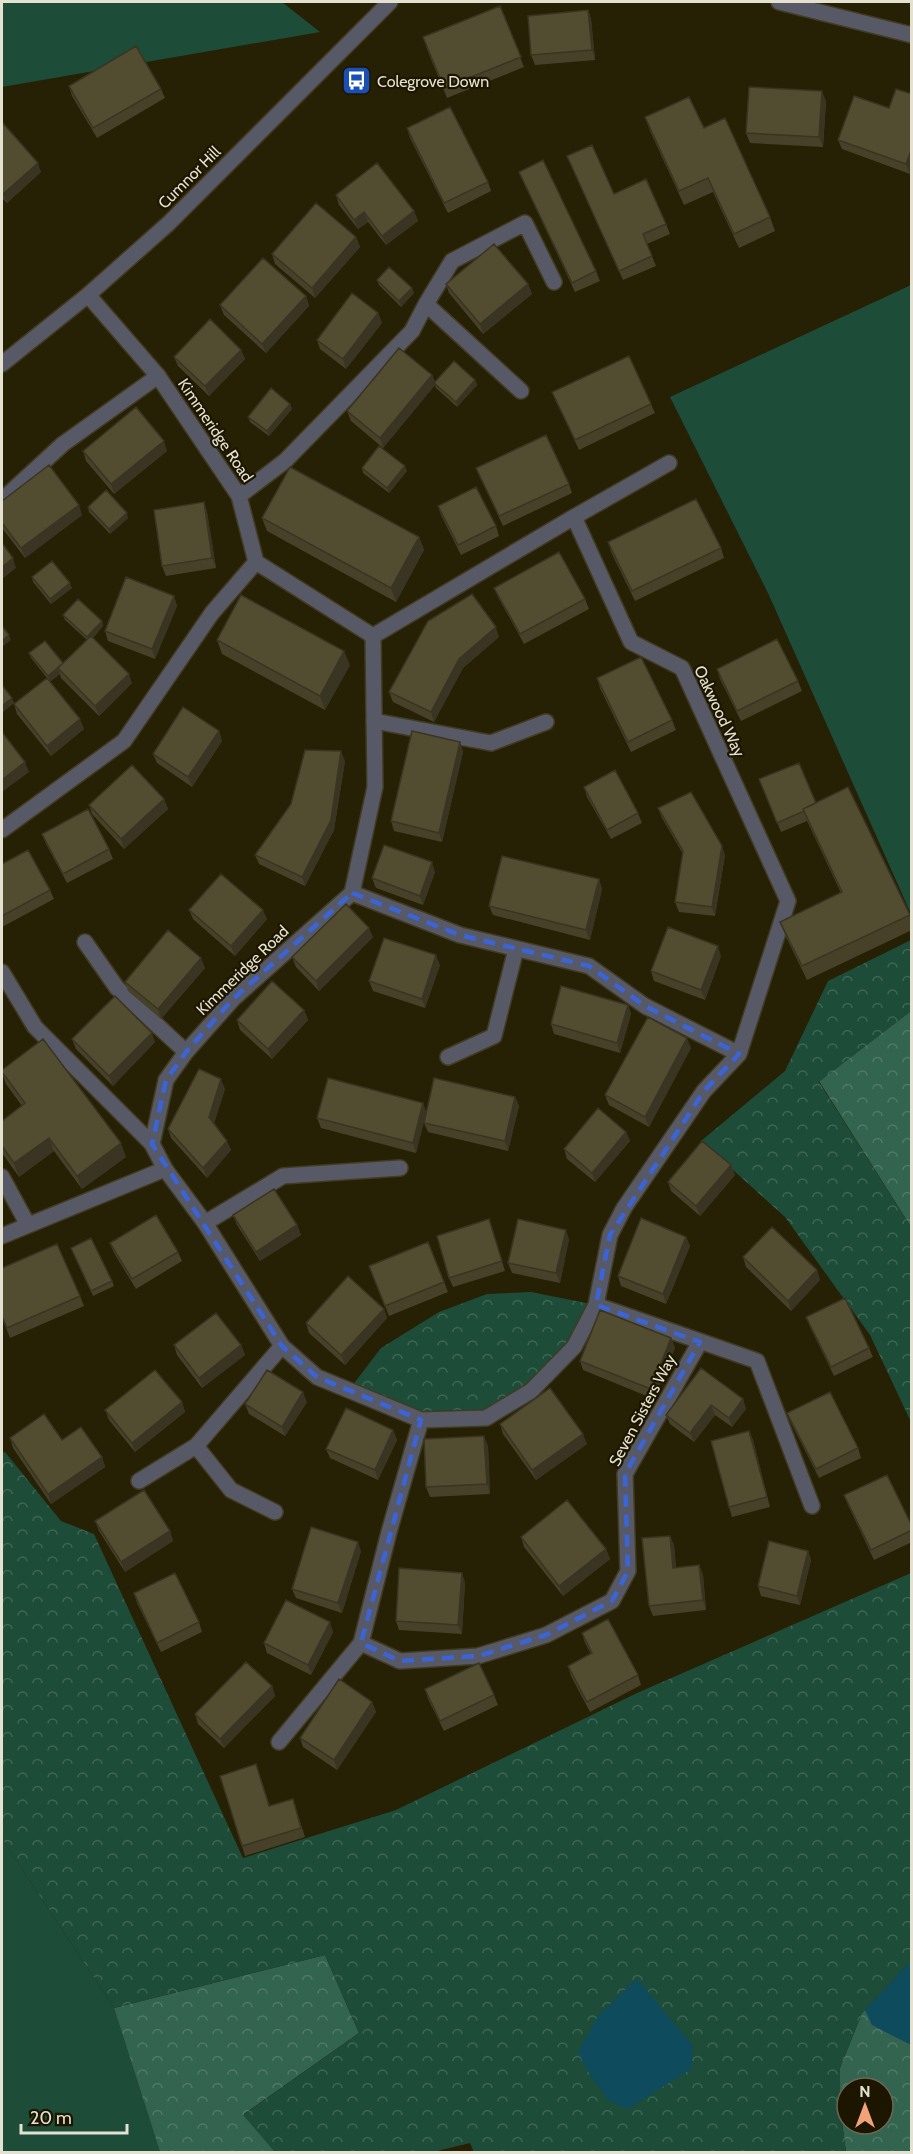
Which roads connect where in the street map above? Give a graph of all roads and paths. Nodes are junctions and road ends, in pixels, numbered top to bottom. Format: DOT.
graph roads {
  1 [pos="390,2"];
  2 [pos="779,2"];
  3 [pos="912,35"];
  4 [pos="554,282"];
  5 [pos="88,295"];
  6 [pos="426,304"];
  7 [pos="2,364"];
  8 [pos="158,376"];
  9 [pos="521,391"];
  10 [pos="669,463"];
  11 [pos="239,496"];
  12 [pos="2,500"];
  13 [pos="574,517"];
  14 [pos="256,562"];
  15 [pos="373,636"];
  16 [pos="374,721"];
  17 [pos="546,722"];
  18 [pos="2,830"];
  19 [pos="352,893"];
  20 [pos="85,942"];
  21 [pos="516,949"];
  22 [pos="2,972"];
  23 [pos="186,1052"];
  24 [pos="739,1054"];
  25 [pos="448,1057"];
  26 [pos="152,1144"];
  27 [pos="400,1167"];
  28 [pos="165,1169"];
  29 [pos="2,1177"];
  30 [pos="205,1223"];
  31 [pos="28,1225"];
  32 [pos="2,1236"];
  33 [pos="596,1305"];
  34 [pos="699,1342"];
  35 [pos="282,1346"];
  36 [pos="421,1420"];
  37 [pos="196,1446"];
  38 [pos="139,1481"];
  39 [pos="812,1506"];
  40 [pos="275,1512"];
  41 [pos="361,1643"];
  42 [pos="279,1743"];
  1 -- 5 [label="street, Cumnor Hill"];
  2 -- 3 [label="street"];
  4 -- 6 [label="street"];
  5 -- 7 [label="street, Cumnor Hill"];
  5 -- 8 [label="street, Kimmeridge Road"];
  6 -- 9 [label="street"];
  6 -- 11 [label="street"];
  8 -- 11 [label="street, Kimmeridge Road"];
  8 -- 12 [label="street"];
  10 -- 13 [label="street"];
  11 -- 14 [label="street, Kimmeridge Road"];
  13 -- 15 [label="street"];
  13 -- 24 [label="street, Oakwood Way"];
  14 -- 15 [label="street"];
  14 -- 18 [label="street"];
  15 -- 16 [label="street"];
  16 -- 17 [label="street"];
  16 -- 19 [label="street"];
  19 -- 21 [label="street"];
  19 -- 23 [label="street, Kimmeridge Road"];
  20 -- 23 [label="street"];
  21 -- 24 [label="street"];
  21 -- 25 [label="street"];
  22 -- 26 [label="street"];
  23 -- 26 [label="street, Kimmeridge Road"];
  24 -- 33 [label="street, Oakwood Way"];
  26 -- 28 [label="street"];
  27 -- 30 [label="street"];
  28 -- 30 [label="street"];
  28 -- 31 [label="street"];
  29 -- 31 [label="street"];
  30 -- 35 [label="street"];
  31 -- 32 [label="street"];
  33 -- 34 [label="street, Seven Sisters Way"];
  33 -- 36 [label="street"];
  34 -- 39 [label="street, Seven Sisters Way"];
  34 -- 41 [label="street, Seven Sisters Way"];
  35 -- 36 [label="street"];
  35 -- 37 [label="street"];
  36 -- 41 [label="street"];
  37 -- 38 [label="street"];
  37 -- 40 [label="street"];
  41 -- 42 [label="street"];
}
